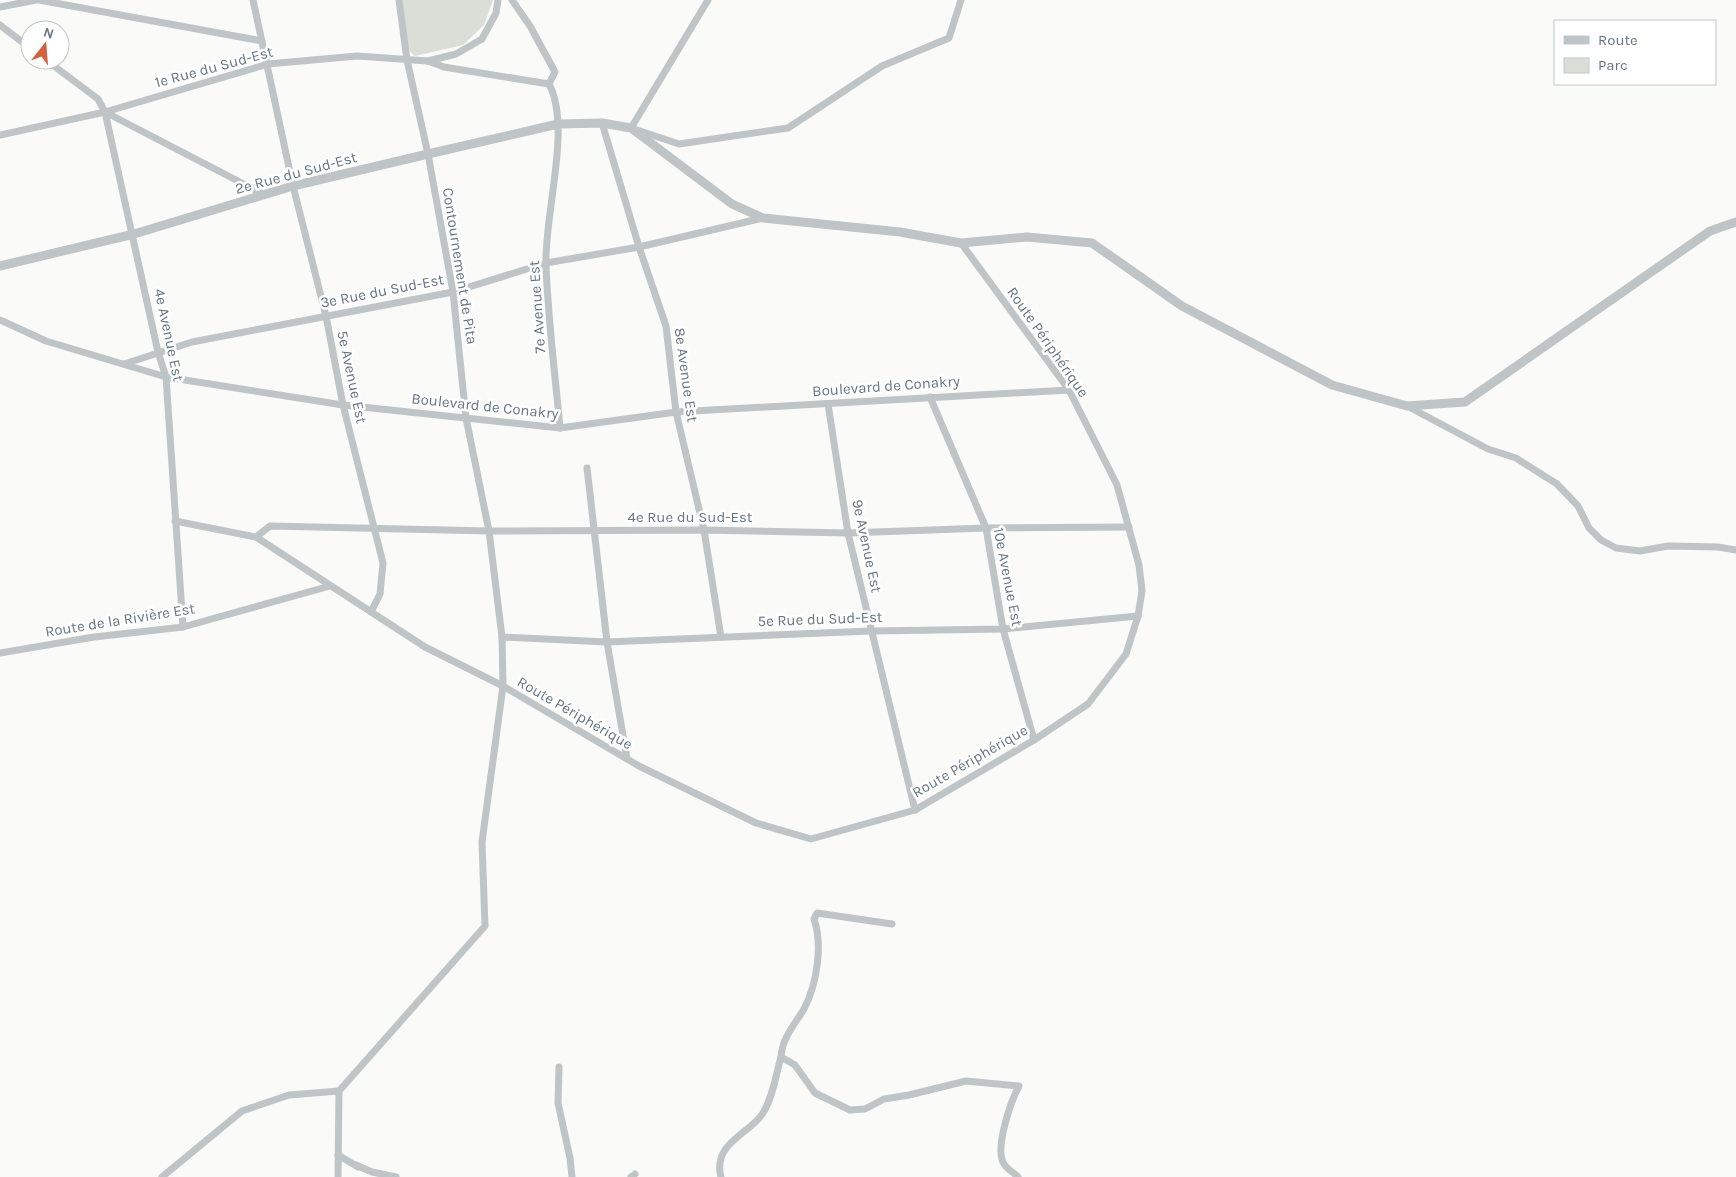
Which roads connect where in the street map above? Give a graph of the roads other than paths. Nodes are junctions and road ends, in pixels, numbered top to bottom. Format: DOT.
graph roads {
  1 [pos="37,0"];
  2 [pos="253,0"];
  3 [pos="399,0"];
  4 [pos="498,0"];
  5 [pos="512,0"];
  6 [pos="708,0"];
  7 [pos="961,0"];
  8 [pos="0,7"];
  9 [pos="0,25"];
  10 [pos="20,40"];
  11 [pos="262,40"];
  12 [pos="407,60"];
  13 [pos="428,60"];
  14 [pos="268,64"];
  15 [pos="59,70"];
  16 [pos="550,84"];
  17 [pos="105,112"];
  18 [pos="602,123"];
  19 [pos="558,124"];
  20 [pos="631,128"];
  21 [pos="0,135"];
  22 [pos="428,154"];
  23 [pos="293,186"];
  24 [pos="265,195"];
  25 [pos="763,218"];
  26 [pos="1736,222"];
  27 [pos="134,234"];
  28 [pos="961,243"];
  29 [pos="639,247"];
  30 [pos="546,263"];
  31 [pos="0,266"];
  32 [pos="453,292"];
  33 [pos="326,316"];
  34 [pos="0,320"];
  35 [pos="158,352"];
  36 [pos="124,364"];
  37 [pos="166,377"];
  38 [pos="1069,390"];
  39 [pos="930,397"];
  40 [pos="828,404"];
  41 [pos="343,405"];
  42 [pos="1407,406"];
  43 [pos="676,412"];
  44 [pos="466,418"];
  45 [pos="560,428"];
  46 [pos="586,468"];
  47 [pos="175,521"];
  48 [pos="373,527"];
  49 [pos="1129,527"];
  50 [pos="986,528"];
  51 [pos="704,530"];
  52 [pos="489,531"];
  53 [pos="596,531"];
  54 [pos="848,533"];
  55 [pos="256,537"];
  56 [pos="1736,550"];
  57 [pos="330,586"];
  58 [pos="371,612"];
  59 [pos="1138,616"];
  60 [pos="183,627"];
  61 [pos="1003,628"];
  62 [pos="871,631"];
  63 [pos="502,637"];
  64 [pos="721,637"];
  65 [pos="607,642"];
  66 [pos="0,653"];
  67 [pos="503,686"];
  68 [pos="1034,740"];
  69 [pos="627,759"];
  70 [pos="915,810"];
  71 [pos="892,924"];
  72 [pos="781,1056"];
  73 [pos="559,1067"];
  74 [pos="339,1091"];
  75 [pos="338,1155"];
  76 [pos="356,1165"];
  77 [pos="162,1177"];
  78 [pos="338,1177"];
  79 [pos="373,1177"];
  80 [pos="396,1177"];
  81 [pos="572,1177"];
  82 [pos="721,1177"];
  83 [pos="1018,1177"];
  1 -- 8 [label="street"];
  1 -- 11 [label="street"];
  2 -- 11 [label="street, 5e Avenue Est"];
  3 -- 12 [label="street, Contournement de Pita"];
  4 -- 13 [label="street, 1e Rue du Sud-Est"];
  5 -- 16 [label="street, 7e Avenue Est"];
  6 -- 20 [label="street"];
  7 -- 20 [label="street"];
  9 -- 10 [label="street"];
  11 -- 14 [label="street, 5e Avenue Est"];
  12 -- 13 [label="street, 1e Rue du Sud-Est"];
  12 -- 14 [label="street, 1e Rue du Sud-Est"];
  12 -- 22 [label="street, Contournement de Pita"];
  13 -- 16 [label="street"];
  14 -- 17 [label="street, 1e Rue du Sud-Est"];
  14 -- 23 [label="street, 5e Avenue Est"];
  15 -- 17 [label="street"];
  16 -- 19 [label="street, 7e Avenue Est"];
  17 -- 21 [label="street, 1e Rue du Sud-Est"];
  17 -- 24 [label="street"];
  17 -- 27 [label="street, 4e Avenue Est"];
  18 -- 19 [label="street, 2e Rue du Sud-Est"];
  18 -- 20 [label="street, 2e Rue du Sud-Est"];
  18 -- 29 [label="street, 8e Avenue Est"];
  19 -- 22 [label="street, 2e Rue du Sud-Est"];
  19 -- 30 [label="street, 7e Avenue Est"];
  20 -- 25 [label="street"];
  22 -- 23 [label="street, 2e Rue du Sud-Est"];
  22 -- 32 [label="street, Contournement de Pita"];
  23 -- 24 [label="street, 2e Rue du Sud-Est"];
  23 -- 33 [label="street, 5e Avenue Est"];
  24 -- 27 [label="street, 2e Rue du Sud-Est"];
  25 -- 28 [label="street"];
  25 -- 29 [label="street, 3e Rue du Sud-Est"];
  26 -- 42 [label="street"];
  27 -- 31 [label="street, 2e Rue du Sud-Est"];
  27 -- 35 [label="street, 4e Avenue Est"];
  28 -- 38 [label="street, Route Périphérique"];
  28 -- 42 [label="street"];
  29 -- 30 [label="street, 3e Rue du Sud-Est"];
  29 -- 43 [label="street, 8e Avenue Est"];
  30 -- 32 [label="street, 3e Rue du Sud-Est"];
  30 -- 45 [label="street, 7e Avenue Est"];
  32 -- 33 [label="street, 3e Rue du Sud-Est"];
  32 -- 44 [label="street, Contournement de Pita"];
  33 -- 35 [label="street, 3e Rue du Sud-Est"];
  33 -- 41 [label="street, 5e Avenue Est"];
  34 -- 36 [label="street, Boulevard de Conakry"];
  35 -- 36 [label="street, 3e Rue du Sud-Est"];
  35 -- 37 [label="street, 4e Avenue Est"];
  36 -- 37 [label="street, Boulevard de Conakry"];
  37 -- 41 [label="street, Boulevard de Conakry"];
  37 -- 47 [label="street, 4e Avenue Est"];
  38 -- 39 [label="street, Boulevard de Conakry"];
  38 -- 49 [label="street, Route Périphérique"];
  39 -- 40 [label="street, Boulevard de Conakry"];
  39 -- 50 [label="street, 10e Avenue Est"];
  40 -- 43 [label="street, Boulevard de Conakry"];
  40 -- 54 [label="street, 9e Avenue Est"];
  41 -- 44 [label="street, Boulevard de Conakry"];
  41 -- 48 [label="street, 5e Avenue Est"];
  42 -- 56 [label="street"];
  43 -- 45 [label="street, Boulevard de Conakry"];
  43 -- 51 [label="street, 8e Avenue Est"];
  44 -- 45 [label="street, Boulevard de Conakry"];
  44 -- 52 [label="street, Contournement de Pita"];
  46 -- 53 [label="street"];
  47 -- 55 [label="street, Route Périphérique"];
  47 -- 60 [label="street, 4e Avenue Est"];
  48 -- 52 [label="street, 4e Rue du Sud-Est"];
  48 -- 55 [label="street, 4e Rue du Sud-Est"];
  48 -- 58 [label="street, 5e Avenue Est"];
  49 -- 50 [label="street, 4e Rue du Sud-Est"];
  49 -- 59 [label="street, Route Périphérique"];
  50 -- 54 [label="street, 4e Rue du Sud-Est"];
  50 -- 61 [label="street, 10e Avenue Est"];
  51 -- 53 [label="street, 4e Rue du Sud-Est"];
  51 -- 54 [label="street, 4e Rue du Sud-Est"];
  51 -- 64 [label="street, 8e Avenue Est"];
  52 -- 53 [label="street, 4e Rue du Sud-Est"];
  52 -- 63 [label="street, Contournement de Pita"];
  53 -- 65 [label="street"];
  54 -- 62 [label="street, 9e Avenue Est"];
  55 -- 57 [label="street, Route Périphérique"];
  57 -- 58 [label="street, Route Périphérique"];
  57 -- 60 [label="street, Route de la Rivière Est"];
  58 -- 67 [label="street, Route Périphérique"];
  59 -- 61 [label="street, 5e Rue du Sud-Est"];
  59 -- 68 [label="street, Route Périphérique"];
  60 -- 66 [label="street, Route de la Rivière Est"];
  61 -- 62 [label="street, 5e Rue du Sud-Est"];
  61 -- 68 [label="street, 10e Avenue Est"];
  62 -- 64 [label="street, 5e Rue du Sud-Est"];
  62 -- 70 [label="street, 9e Avenue Est"];
  63 -- 65 [label="street, 5e Rue du Sud-Est"];
  63 -- 67 [label="street, Contournement de Pita"];
  64 -- 65 [label="street, 5e Rue du Sud-Est"];
  65 -- 69 [label="street"];
  67 -- 69 [label="street, Route Périphérique"];
  67 -- 74 [label="street, Contournement de Pita"];
  68 -- 70 [label="street, Route Périphérique"];
  69 -- 70 [label="street, Route Périphérique"];
  71 -- 72 [label="street"];
  72 -- 82 [label="street"];
  72 -- 83 [label="street"];
  73 -- 81 [label="street"];
  74 -- 75 [label="street"];
  74 -- 77 [label="street"];
  75 -- 76 [label="street"];
  75 -- 78 [label="street"];
  76 -- 79 [label="street"];
  76 -- 80 [label="street"];
}
